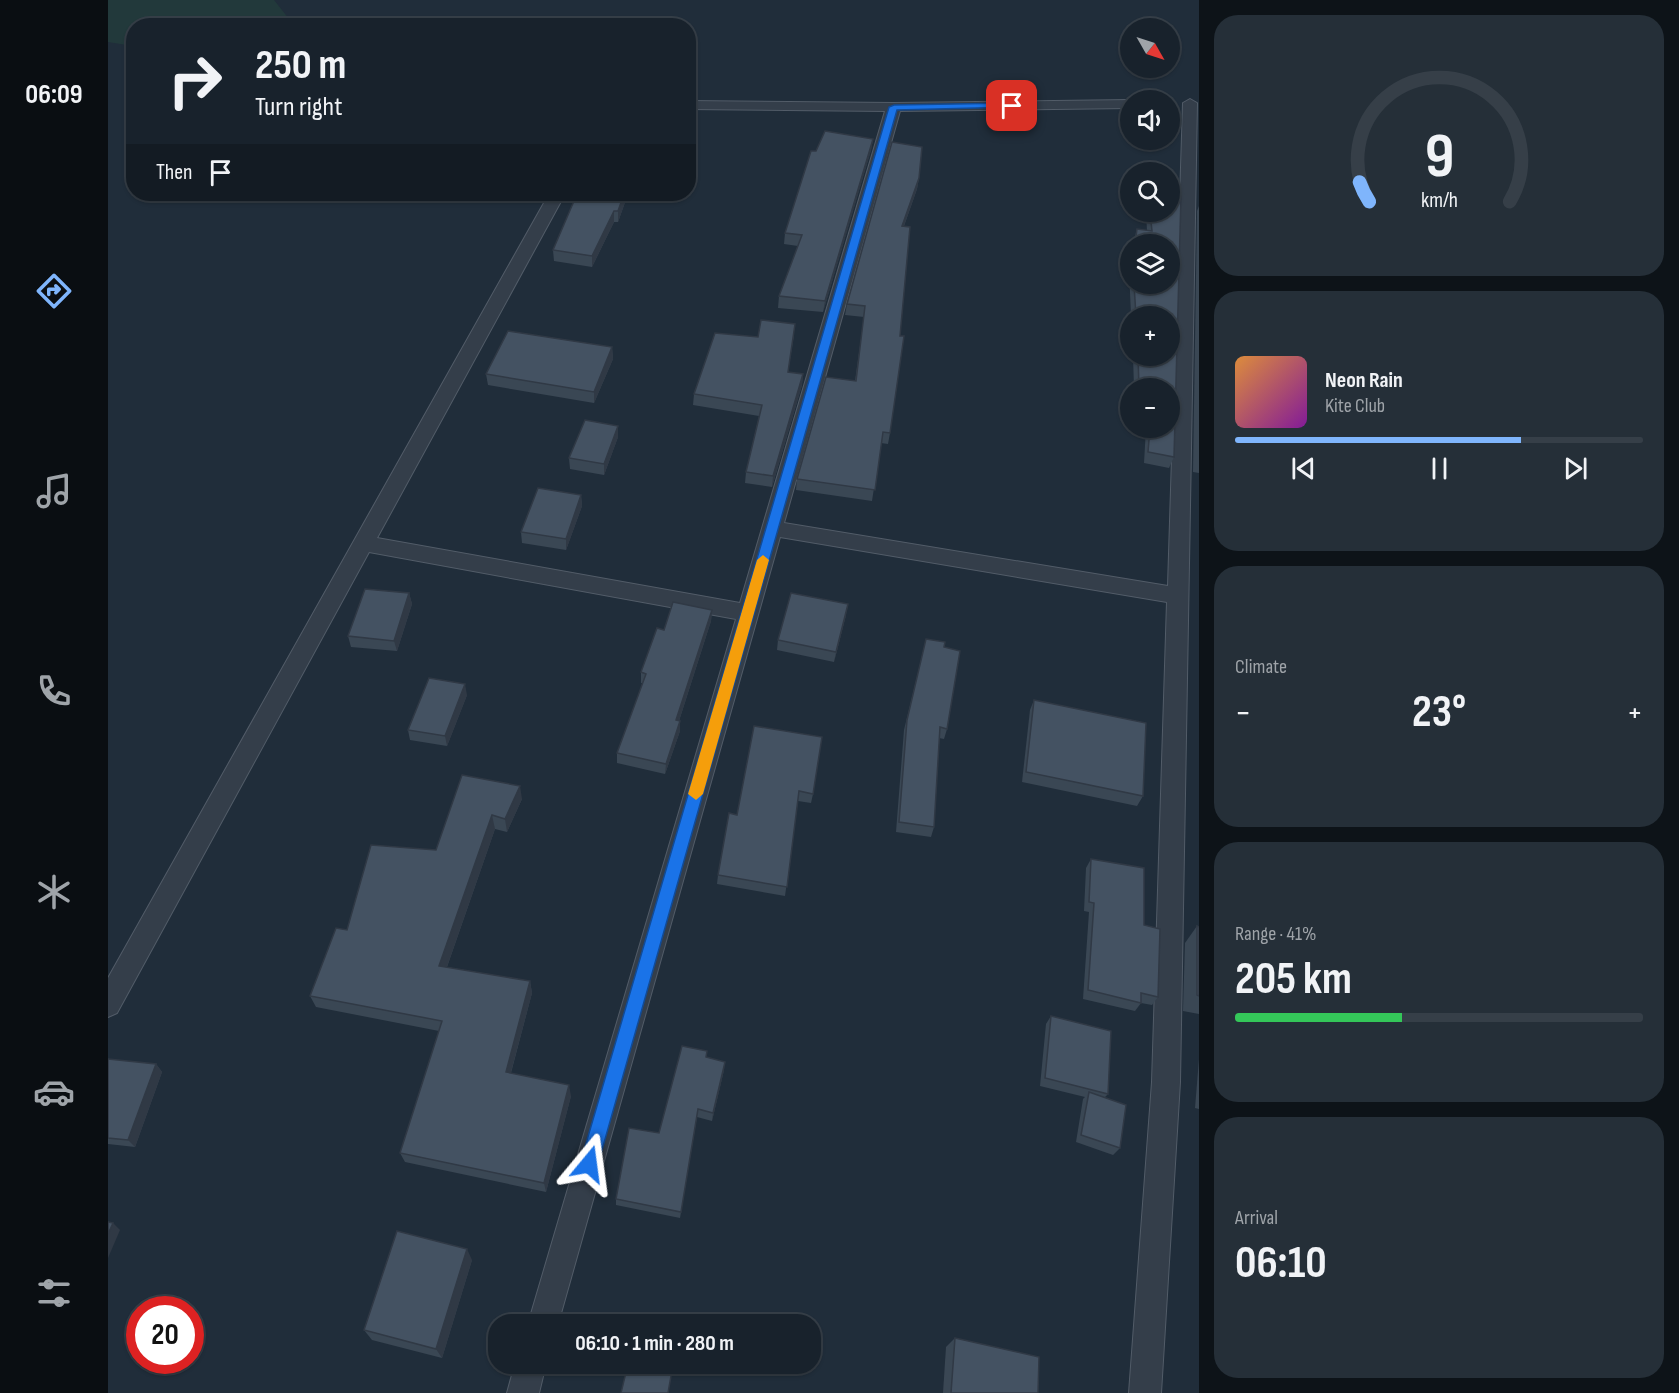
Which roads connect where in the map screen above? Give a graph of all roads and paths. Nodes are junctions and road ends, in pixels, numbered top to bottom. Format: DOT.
graph roads {
  1 [pos="1186,103"];
  2 [pos="1120,104"];
  3 [pos="696,105"];
  4 [pos="894,107"];
  5 [pos="553,201"];
  6 [pos="772,528"];
  7 [pos="363,543"];
  8 [pos="1189,544"];
  9 [pos="1178,596"];
  10 [pos="748,613"];
  11 [pos="108,1004"];
  12 [pos="546,1314"];
  13 [pos="528,1374"];
  14 [pos="523,1393"];
  15 [pos="1145,1393"];
  1 -- 8 [label="lane"];
  2 -- 4 [label="lane"];
  3 -- 4 [label="lane"];
  4 -- 6 [label="lane"];
  5 -- 7 [label="lane"];
  6 -- 9 [label="lane"];
  6 -- 10 [label="lane"];
  7 -- 10 [label="lane"];
  7 -- 11 [label="lane"];
  8 -- 9 [label="lane"];
  9 -- 15 [label="lane"];
  10 -- 12 [label="lane"];
  13 -- 14 [label="lane"];
}
